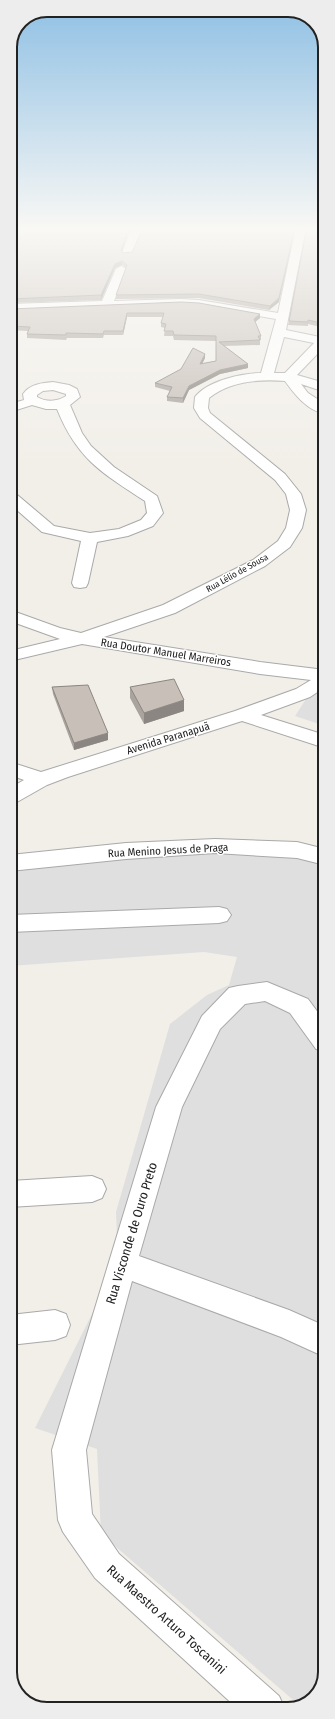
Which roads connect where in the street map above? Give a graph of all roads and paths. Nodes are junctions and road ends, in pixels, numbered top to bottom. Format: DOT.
graph roads {
  1 [pos="29,307"];
  2 [pos="224,307"];
  3 [pos="285,307"];
  4 [pos="17,308"];
  5 [pos="283,317"];
  6 [pos="279,332"];
  7 [pos="318,339"];
  8 [pos="318,346"];
  9 [pos="267,376"];
  10 [pos="289,377"];
  11 [pos="318,386"];
  12 [pos="33,402"];
  13 [pos="62,403"];
  14 [pos="17,406"];
  15 [pos="318,406"];
  16 [pos="17,502"];
  17 [pos="90,538"];
  18 [pos="80,583"];
  19 [pos="17,618"];
  20 [pos="82,639"];
  21 [pos="17,654"];
  22 [pos="318,677"];
  23 [pos="318,683"];
  24 [pos="303,693"];
  25 [pos="318,698"];
  26 [pos="242,715"];
  27 [pos="318,740"];
  28 [pos="17,771"];
  29 [pos="40,780"];
  30 [pos="17,793"];
  31 [pos="318,855"];
  32 [pos="17,862"];
  33 [pos="219,915"];
  34 [pos="17,924"];
  35 [pos="318,1032"];
  36 [pos="92,1189"];
  37 [pos="17,1194"];
  38 [pos="122,1264"];
  39 [pos="55,1325"];
  40 [pos="17,1329"];
  41 [pos="318,1339"];
  42 [pos="68,1450"];
  43 [pos="258,1702"];
  1 -- 4 [label="street"];
  2 -- 5 [label="street"];
  3 -- 5 [label="street"];
  5 -- 6 [label="street"];
  6 -- 7 [label="street"];
  6 -- 9 [label="street"];
  8 -- 10 [label="street"];
  9 -- 10 [label="street, Rua Lélio de Sousa"];
  9 -- 20 [label="street, Rua Lélio de Sousa"];
  10 -- 11 [label="street, Rua Lélio de Sousa"];
  10 -- 15 [label="street"];
  12 -- 13 [label="street"];
  12 -- 13 [label="street"];
  12 -- 14 [label="street"];
  13 -- 17 [label="street"];
  16 -- 17 [label="street"];
  17 -- 18 [label="street"];
  19 -- 20 [label="street, Rua Doutor Manuel Marreiros"];
  20 -- 21 [label="street, Rua Lélio de Sousa"];
  20 -- 22 [label="street, Rua Doutor Manuel Marreiros"];
  23 -- 24 [label="street, Avenida Paranapuã"];
  24 -- 25 [label="street"];
  24 -- 26 [label="street, Avenida Paranapuã"];
  26 -- 27 [label="street"];
  26 -- 29 [label="street, Avenida Paranapuã"];
  28 -- 29 [label="street"];
  29 -- 30 [label="street, Avenida Paranapuã"];
  31 -- 32 [label="street, Rua Menino Jesus de Praga"];
  33 -- 34 [label="street"];
  35 -- 38 [label="street, Rua Visconde de Ouro Preto"];
  36 -- 37 [label="street"];
  38 -- 41 [label="street"];
  38 -- 42 [label="street, Rua Visconde de Ouro Preto"];
  39 -- 40 [label="street"];
  42 -- 43 [label="street, Rua Maestro Arturo Toscanini"];
}
